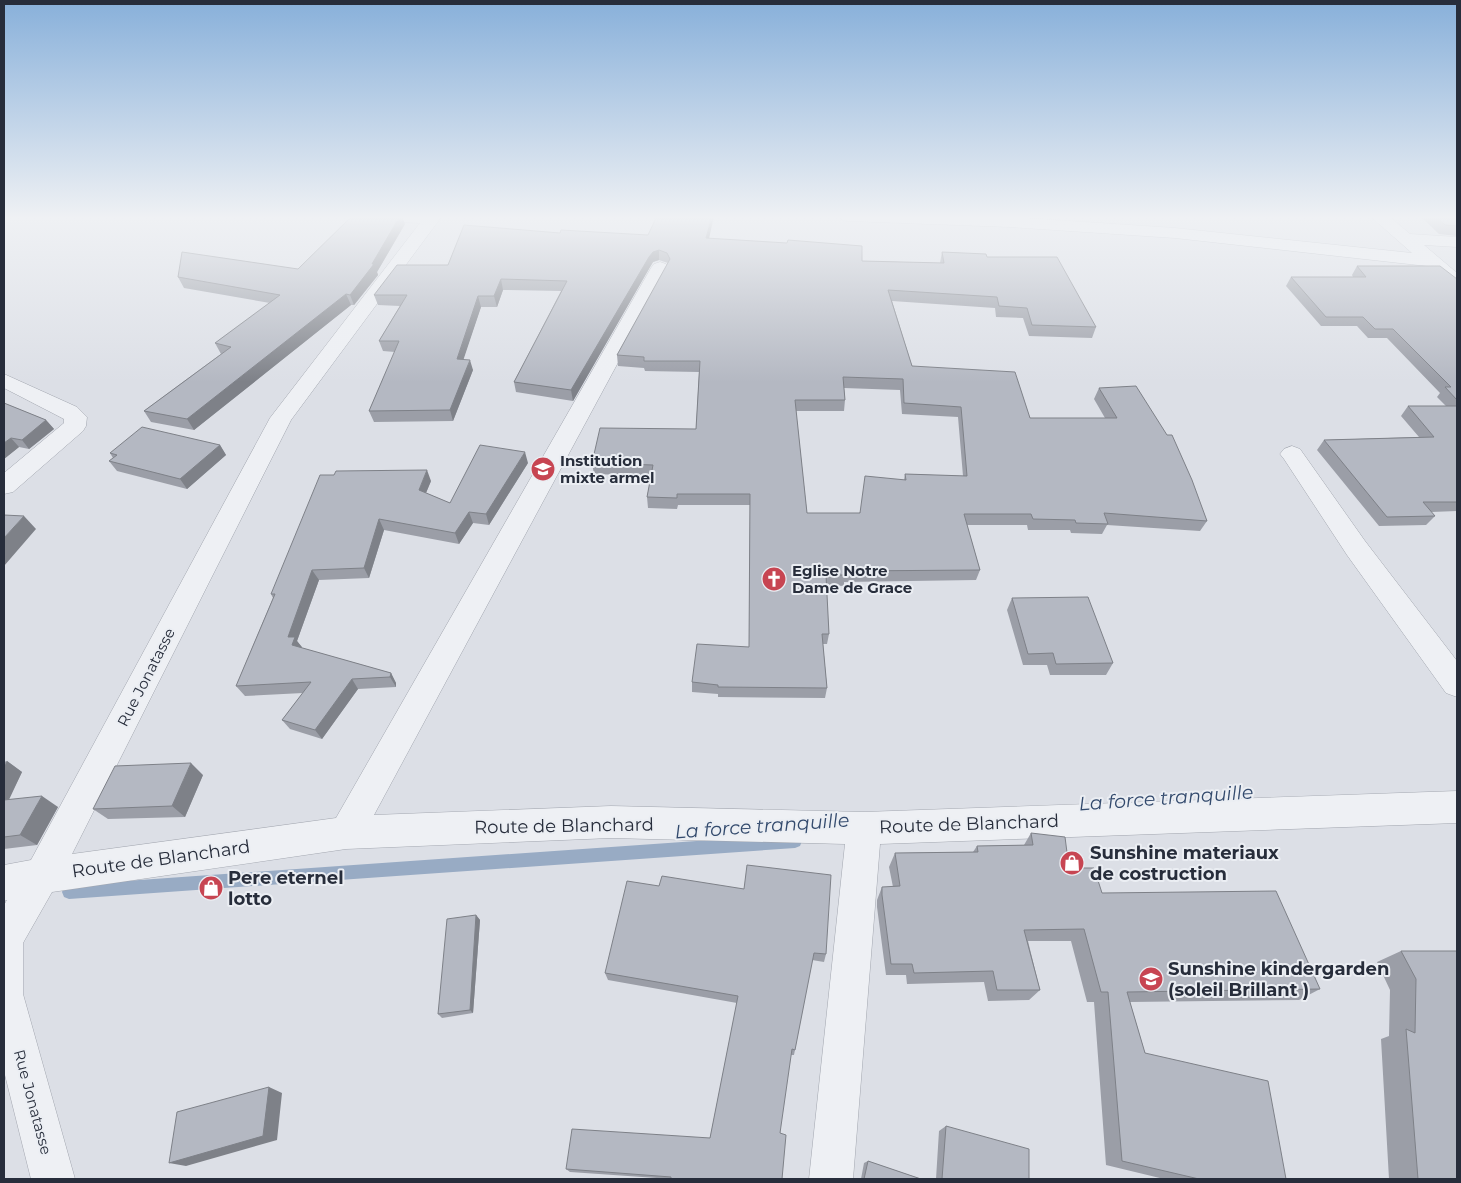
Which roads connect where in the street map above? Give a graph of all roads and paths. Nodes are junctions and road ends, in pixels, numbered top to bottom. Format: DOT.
graph roads {
  1 [pos="392,271"];
  2 [pos="658,271"];
  3 [pos="1444,271"];
  4 [pos="1457,282"];
  5 [pos="4,380"];
  6 [pos="1292,454"];
  7 [pos="4,486"];
  8 [pos="1457,684"];
  9 [pos="1457,807"];
  10 [pos="864,828"];
  11 [pos="346,833"];
  12 [pos="42,876"];
  13 [pos="4,883"];
  14 [pos="54,1179"];
  15 [pos="831,1179"];
  1 -- 12 [label="street, Rue Jonatasse"];
  2 -- 11 [label="street"];
  3 -- 4 [label="street"];
  5 -- 7 [label="street"];
  6 -- 8 [label="street"];
  9 -- 10 [label="street, Route de Blanchard"];
  10 -- 11 [label="street, Route de Blanchard"];
  10 -- 15 [label="street"];
  11 -- 12 [label="street, Route de Blanchard"];
  12 -- 13 [label="street, Route de Blanchard"];
  12 -- 14 [label="street, Rue Jonatasse"];
}
